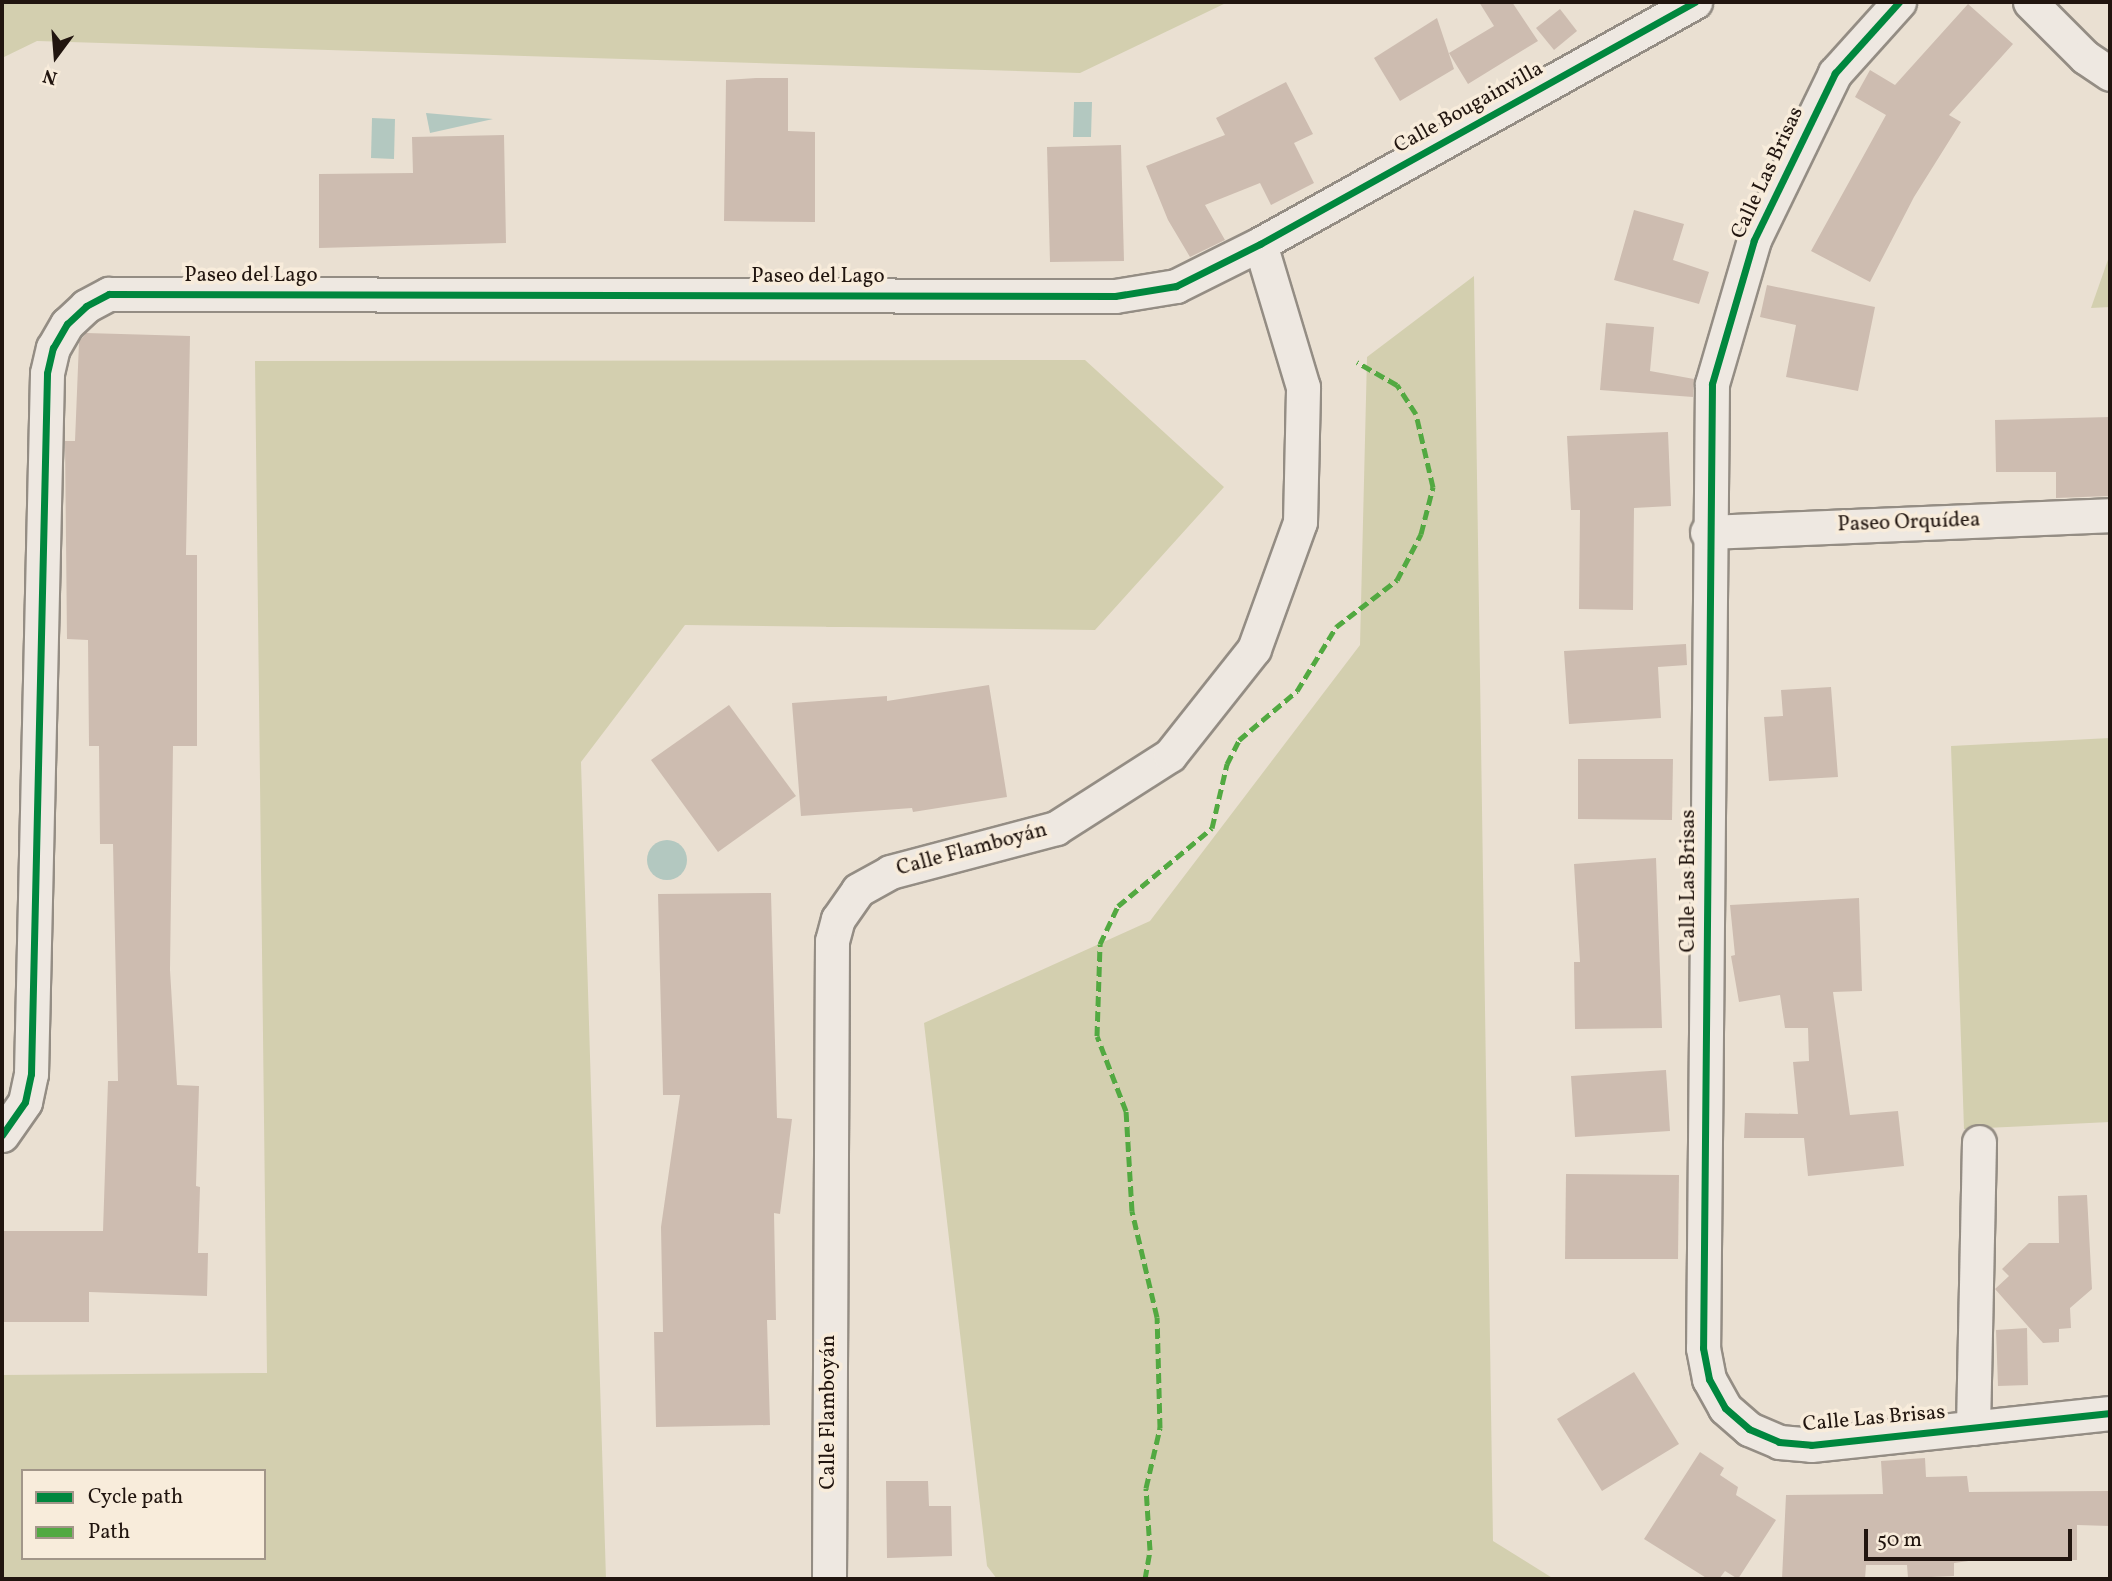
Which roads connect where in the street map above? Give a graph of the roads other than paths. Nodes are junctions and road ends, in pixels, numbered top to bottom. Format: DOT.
graph roads {
  1 [pos="1695,2"];
  2 [pos="1899,2"];
  3 [pos="2029,2"];
  4 [pos="2110,74"];
  5 [pos="1260,244"];
  6 [pos="2110,515"];
  7 [pos="1707,532"];
  8 [pos="2,1135"];
  9 [pos="1979,1142"];
  10 [pos="2110,1413"];
  11 [pos="1973,1428"];
  12 [pos="828,1579"];
  1 -- 5 [label="street, Calle Bougainvilla"];
  2 -- 7 [label="street, Calle Las Brisas"];
  3 -- 4 [label="street"];
  5 -- 8 [label="street, Paseo del Lago"];
  5 -- 12 [label="street, Calle Flamboyán"];
  6 -- 7 [label="street, Paseo Orquídea"];
  7 -- 11 [label="street, Calle Las Brisas"];
  9 -- 11 [label="street"];
  10 -- 11 [label="street, Calle Las Brisas"];
}
